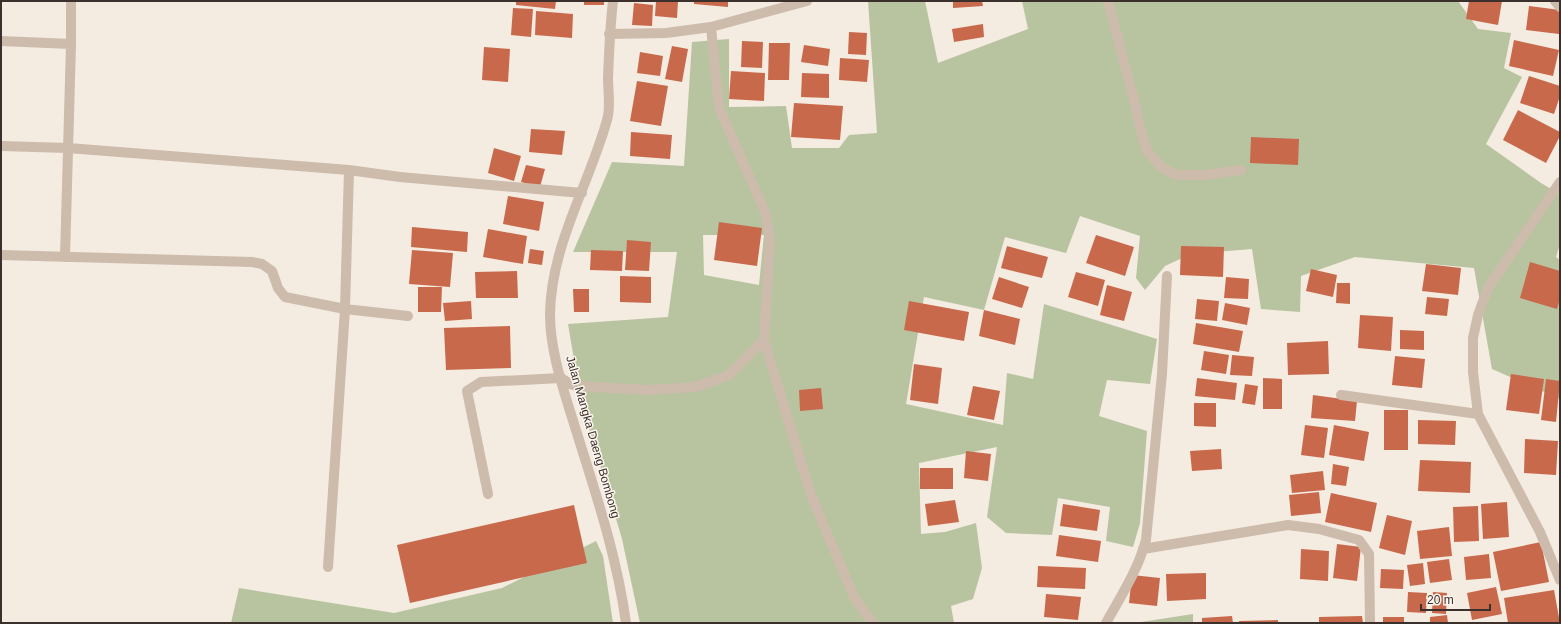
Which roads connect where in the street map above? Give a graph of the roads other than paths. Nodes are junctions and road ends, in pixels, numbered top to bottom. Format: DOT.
graph roads {
  1 [pos="71,1"];
  2 [pos="613,1"];
  3 [pos="807,1"];
  4 [pos="1108,1"];
  5 [pos="1555,1"];
  6 [pos="1560,7"];
  7 [pos="711,27"];
  8 [pos="609,34"];
  9 [pos="1,41"];
  10 [pos="71,44"];
  11 [pos="1,146"];
  12 [pos="68,148"];
  13 [pos="349,170"];
  14 [pos="1241,170"];
  15 [pos="1560,182"];
  16 [pos="582,194"];
  17 [pos="1,255"];
  18 [pos="65,257"];
  19 [pos="1167,276"];
  20 [pos="345,309"];
  21 [pos="408,316"];
  22 [pos="764,340"];
  23 [pos="561,378"];
  24 [pos="1341,395"];
  25 [pos="1478,414"];
  26 [pos="488,494"];
  27 [pos="1143,549"];
  28 [pos="328,567"];
  29 [pos="1560,580"];
  30 [pos="626,623"];
  31 [pos="873,623"];
  32 [pos="1106,623"];
  33 [pos="1370,623"];
  1 -- 10 [label="street"];
  2 -- 8 [label="street, Jalan Mangka Daeng Bombong"];
  3 -- 7 [label="street"];
  4 -- 14 [label="street"];
  5 -- 6 [label="street"];
  7 -- 8 [label="street"];
  7 -- 22 [label="street"];
  8 -- 16 [label="street, Jalan Mangka Daeng Bombong"];
  9 -- 10 [label="street"];
  10 -- 12 [label="street"];
  11 -- 12 [label="street"];
  12 -- 13 [label="street"];
  12 -- 18 [label="street"];
  13 -- 16 [label="street"];
  13 -- 20 [label="street"];
  15 -- 25 [label="street"];
  16 -- 23 [label="street, Jalan Mangka Daeng Bombong"];
  17 -- 18 [label="street"];
  18 -- 20 [label="street"];
  19 -- 27 [label="street"];
  20 -- 21 [label="street"];
  20 -- 28 [label="street"];
  22 -- 23 [label="street"];
  22 -- 31 [label="street"];
  23 -- 26 [label="street"];
  23 -- 30 [label="street, Jalan Mangka Daeng Bombong"];
  24 -- 25 [label="street"];
  25 -- 29 [label="street"];
  27 -- 32 [label="street"];
  27 -- 33 [label="street"];
}
